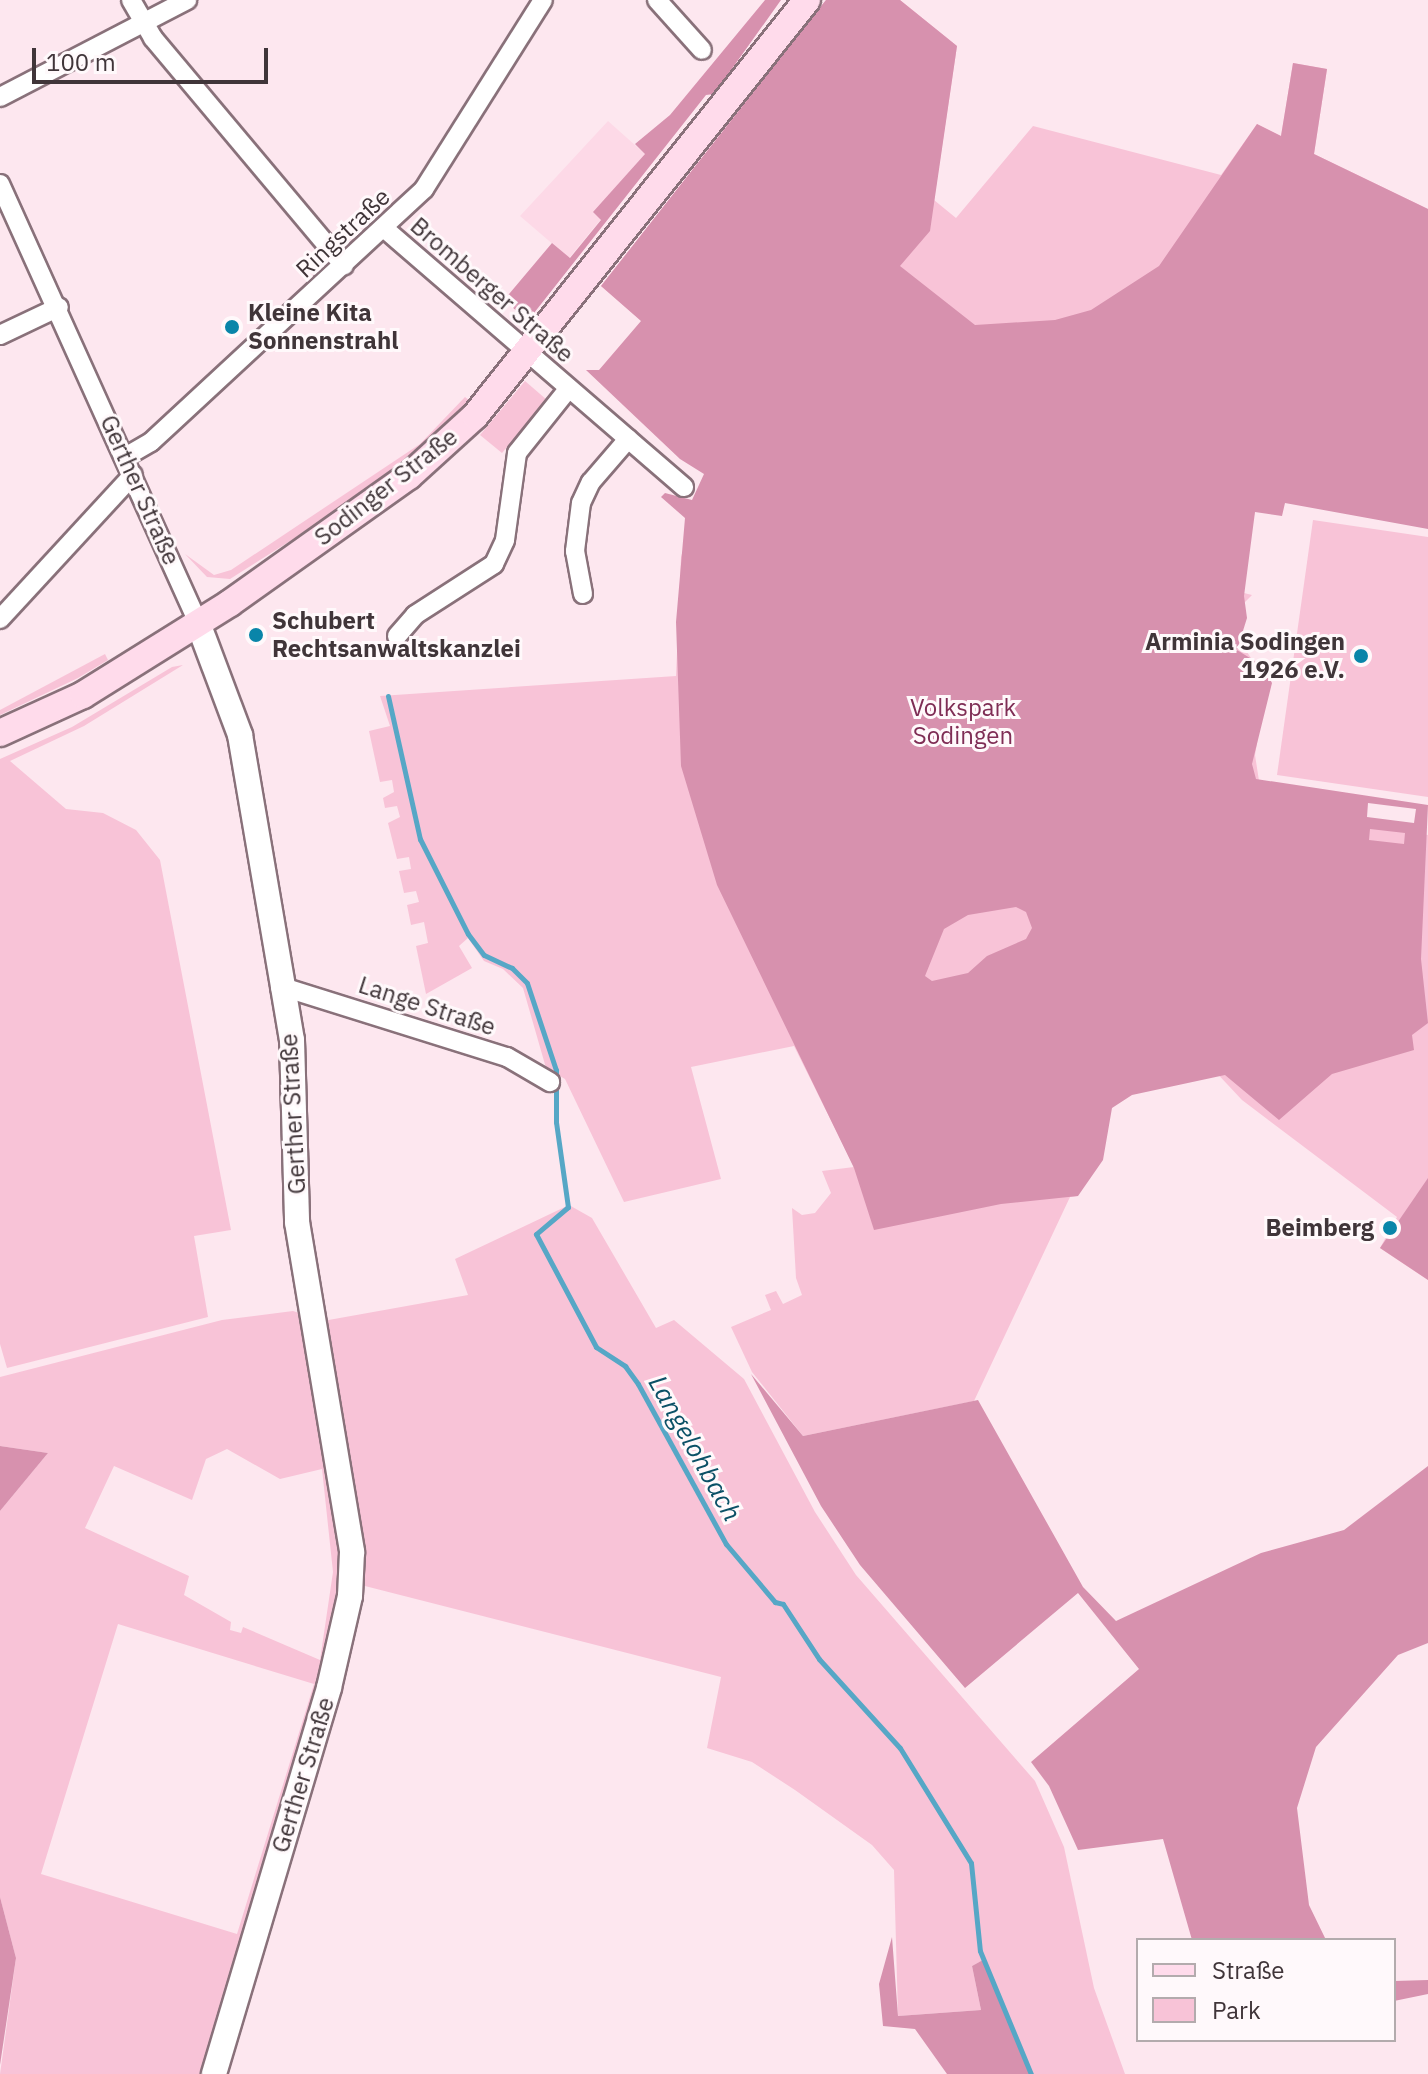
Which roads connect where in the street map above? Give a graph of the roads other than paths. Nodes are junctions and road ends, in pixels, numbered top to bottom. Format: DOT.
graph roads {
  1 [pos="131,0"];
  2 [pos="187,0"];
  3 [pos="543,0"];
  4 [pos="657,0"];
  5 [pos="789,0"];
  6 [pos="807,0"];
  7 [pos="144,23"];
  8 [pos="702,50"];
  9 [pos="747,69"];
  10 [pos="0,97"];
  11 [pos="0,184"];
  12 [pos="385,229"];
  13 [pos="344,266"];
  14 [pos="59,307"];
  15 [pos="0,335"];
  16 [pos="525,351"];
  17 [pos="569,388"];
  18 [pos="628,439"];
  19 [pos="125,457"];
  20 [pos="133,475"];
  21 [pos="684,487"];
  22 [pos="583,594"];
  23 [pos="0,619"];
  24 [pos="198,623"];
  25 [pos="397,636"];
  26 [pos="0,733"];
  27 [pos="283,987"];
  28 [pos="550,1082"];
  29 [pos="214,2074"];
  1 -- 7 [label="street"];
  2 -- 7 [label="street"];
  3 -- 12 [label="street, Ringstraße"];
  4 -- 8 [label="street"];
  5 -- 9 [label="main road, Sodinger Straße"];
  6 -- 9 [label="main road, Sodinger Straße"];
  7 -- 10 [label="street"];
  7 -- 13 [label="street"];
  9 -- 16 [label="main road, Sodinger Straße"];
  11 -- 14 [label="street, Gerther Straße"];
  12 -- 13 [label="street, Ringstraße"];
  12 -- 16 [label="street, Bromberger Straße"];
  13 -- 19 [label="street, Ringstraße"];
  14 -- 15 [label="street"];
  14 -- 19 [label="street, Gerther Straße"];
  16 -- 17 [label="street, Bromberger Straße"];
  16 -- 24 [label="main road, Sodinger Straße"];
  17 -- 18 [label="street, Bromberger Straße"];
  17 -- 25 [label="street, Bromberger Straße"];
  18 -- 21 [label="street, Bromberger Straße"];
  18 -- 22 [label="street"];
  19 -- 20 [label="street, Gerther Straße"];
  20 -- 23 [label="street"];
  20 -- 24 [label="street, Gerther Straße"];
  24 -- 26 [label="main road, Sodinger Straße"];
  24 -- 27 [label="street, Gerther Straße"];
  27 -- 28 [label="street, Lange Straße"];
  27 -- 29 [label="street, Gerther Straße"];
}
